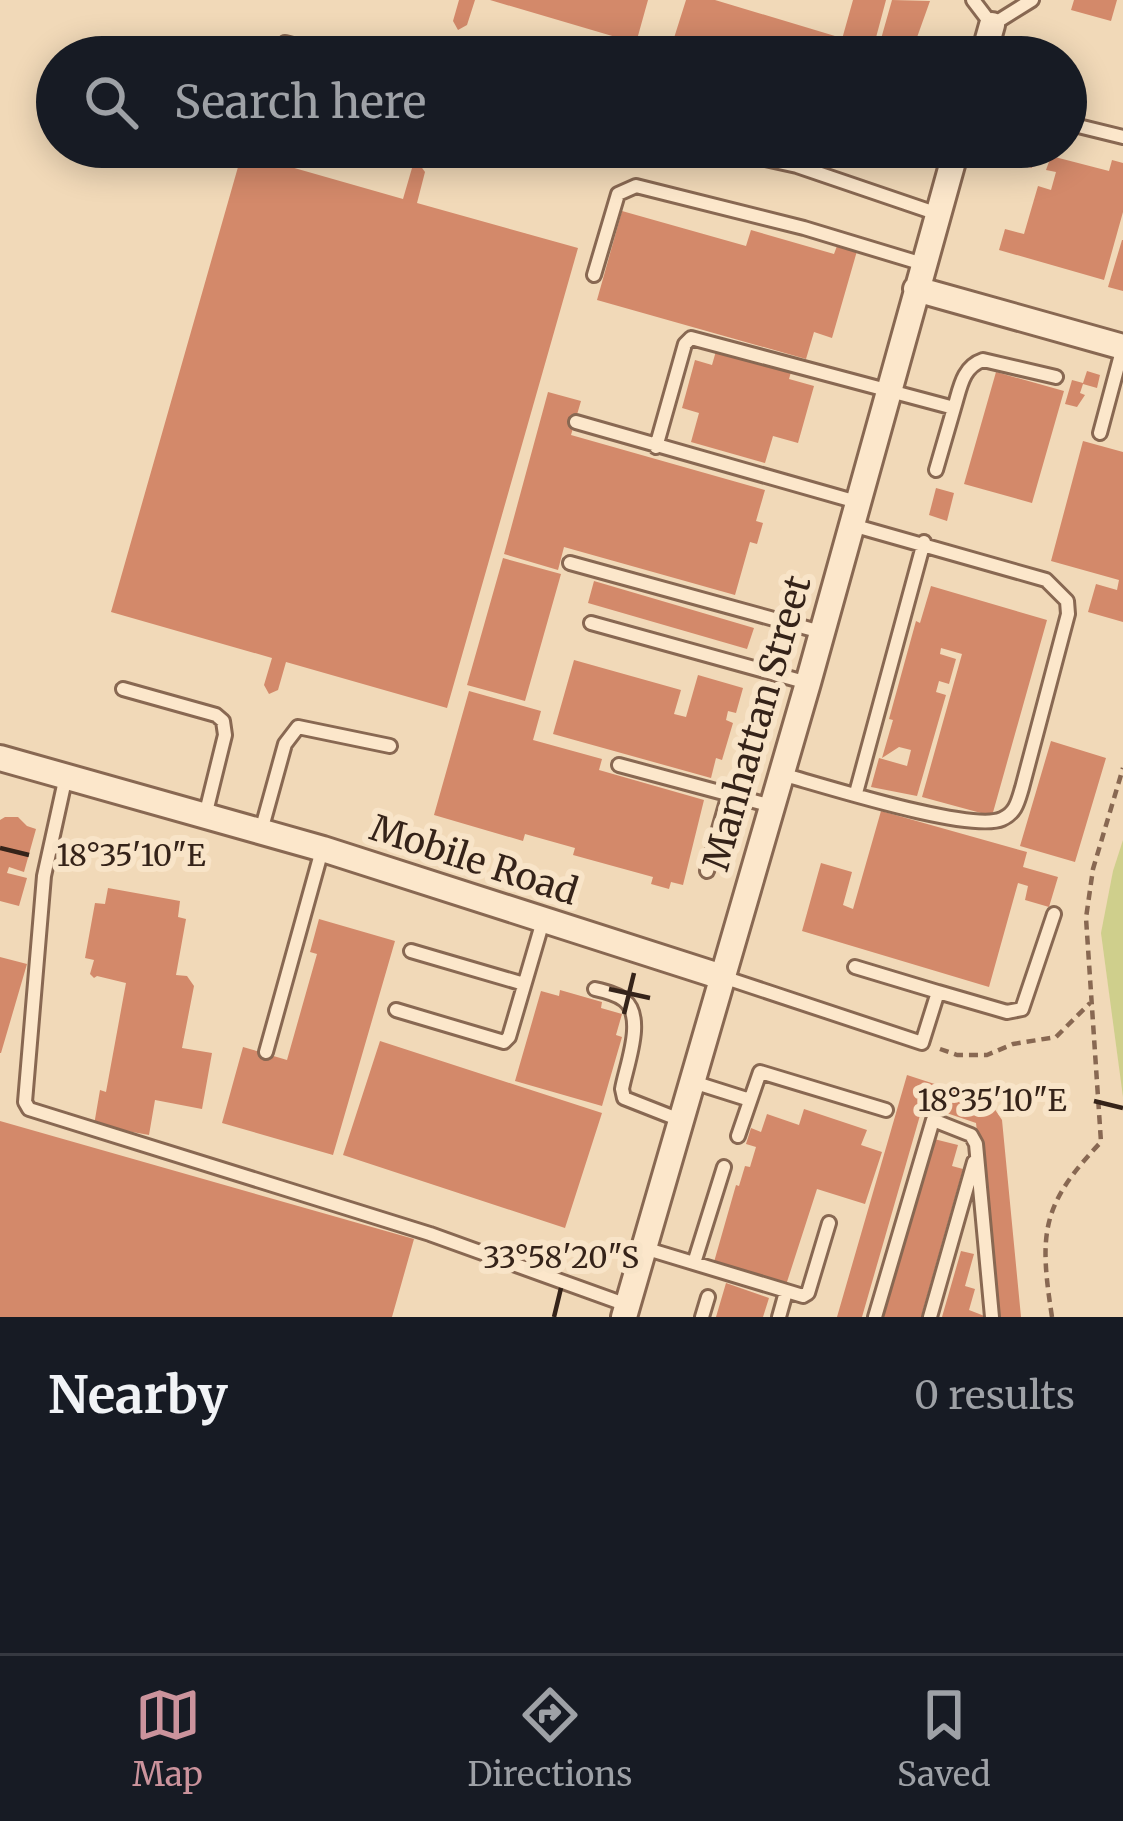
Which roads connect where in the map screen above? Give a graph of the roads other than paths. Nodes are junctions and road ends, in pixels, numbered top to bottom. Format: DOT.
graph roads {
  1 [pos="973,0"];
  2 [pos="1032,0"];
  3 [pos="992,26"];
  4 [pos="989,36"];
  5 [pos="1087,128"];
  6 [pos="1123,136"];
  7 [pos="803,168"];
  8 [pos="951,168"];
  9 [pos="938,214"];
  10 [pos="594,275"];
  11 [pos="920,277"];
  12 [pos="1123,347"];
  13 [pos="1056,377"];
  14 [pos="888,392"];
  15 [pos="954,408"];
  16 [pos="576,422"];
  17 [pos="1100,433"];
  18 [pos="656,447"];
  19 [pos="936,470"];
  20 [pos="854,513"];
  21 [pos="924,542"];
  22 [pos="570,562"];
  23 [pos="591,623"];
  24 [pos="821,632"];
  25 [pos="808,683"];
  26 [pos="123,689"];
  27 [pos="390,746"];
  28 [pos="0,758"];
  29 [pos="619,765"];
  30 [pos="781,774"];
  31 [pos="66,776"];
  32 [pos="856,793"];
  33 [pos="729,794"];
  34 [pos="772,806"];
  35 [pos="204,817"];
  36 [pos="260,832"];
  37 [pos="323,849"];
  38 [pos="707,871"];
  39 [pos="1054,914"];
  40 [pos="544,920"];
  41 [pos="411,950"];
  42 [pos="855,967"];
  43 [pos="722,976"];
  44 [pos="524,984"];
  45 [pos="595,988"];
  46 [pos="938,992"];
  47 [pos="395,1010"];
  48 [pos="266,1052"];
  49 [pos="692,1082"];
  50 [pos="750,1100"];
  51 [pos="886,1110"];
  52 [pos="680,1120"];
  53 [pos="738,1136"];
  54 [pos="976,1154"];
  55 [pos="724,1167"];
  56 [pos="829,1223"];
  57 [pos="643,1248"];
  58 [pos="694,1263"];
  59 [pos="787,1292"];
  60 [pos="708,1297"];
  61 [pos="625,1311"];
  62 [pos="702,1317"];
  63 [pos="779,1317"];
  64 [pos="875,1317"];
  65 [pos="930,1317"];
  66 [pos="992,1317"];
  1 -- 3 [label="lane"];
  2 -- 3 [label="lane"];
  3 -- 4 [label="street"];
  5 -- 6 [label="lane"];
  7 -- 9 [label="lane"];
  8 -- 9 [label="street, Manhattan Street"];
  9 -- 11 [label="street, Manhattan Street"];
  10 -- 11 [label="lane"];
  11 -- 12 [label="street"];
  11 -- 14 [label="street, Manhattan Street"];
  12 -- 17 [label="lane"];
  13 -- 15 [label="lane"];
  14 -- 15 [label="lane"];
  14 -- 18 [label="lane"];
  14 -- 20 [label="street, Manhattan Street"];
  15 -- 19 [label="lane"];
  16 -- 18 [label="lane"];
  18 -- 20 [label="lane"];
  20 -- 21 [label="lane"];
  20 -- 24 [label="street, Manhattan Street"];
  21 -- 32 [label="lane"];
  21 -- 32 [label="lane"];
  22 -- 24 [label="lane"];
  23 -- 25 [label="lane"];
  24 -- 25 [label="street, Manhattan Street"];
  25 -- 30 [label="street, Manhattan Street"];
  26 -- 35 [label="lane"];
  27 -- 36 [label="lane"];
  28 -- 31 [label="street, Mobile Road"];
  29 -- 33 [label="lane"];
  30 -- 32 [label="lane"];
  30 -- 34 [label="street, Manhattan Street"];
  31 -- 35 [label="street, Mobile Road"];
  31 -- 61 [label="lane"];
  33 -- 34 [label="lane"];
  33 -- 38 [label="lane"];
  34 -- 43 [label="street, Manhattan Street"];
  35 -- 36 [label="street, Mobile Road"];
  36 -- 37 [label="street, Mobile Road"];
  37 -- 40 [label="street, Mobile Road"];
  37 -- 48 [label="lane"];
  39 -- 46 [label="lane"];
  40 -- 43 [label="street, Mobile Road"];
  40 -- 44 [label="lane"];
  41 -- 44 [label="lane"];
  42 -- 46 [label="lane"];
  43 -- 46 [label="lane, Mobile Road"];
  43 -- 49 [label="street, Manhattan Street"];
  44 -- 47 [label="lane"];
  45 -- 52 [label="lane"];
  49 -- 50 [label="lane"];
  49 -- 52 [label="street, Manhattan Street"];
  50 -- 51 [label="lane"];
  50 -- 53 [label="lane"];
  52 -- 57 [label="street, Manhattan Street"];
  54 -- 64 [label="lane"];
  54 -- 65 [label="lane"];
  54 -- 66 [label="lane"];
  55 -- 58 [label="lane"];
  56 -- 59 [label="lane"];
  57 -- 58 [label="lane"];
  57 -- 61 [label="street, Manhattan Street"];
  58 -- 59 [label="lane"];
  59 -- 63 [label="lane"];
  60 -- 62 [label="lane"];
}
